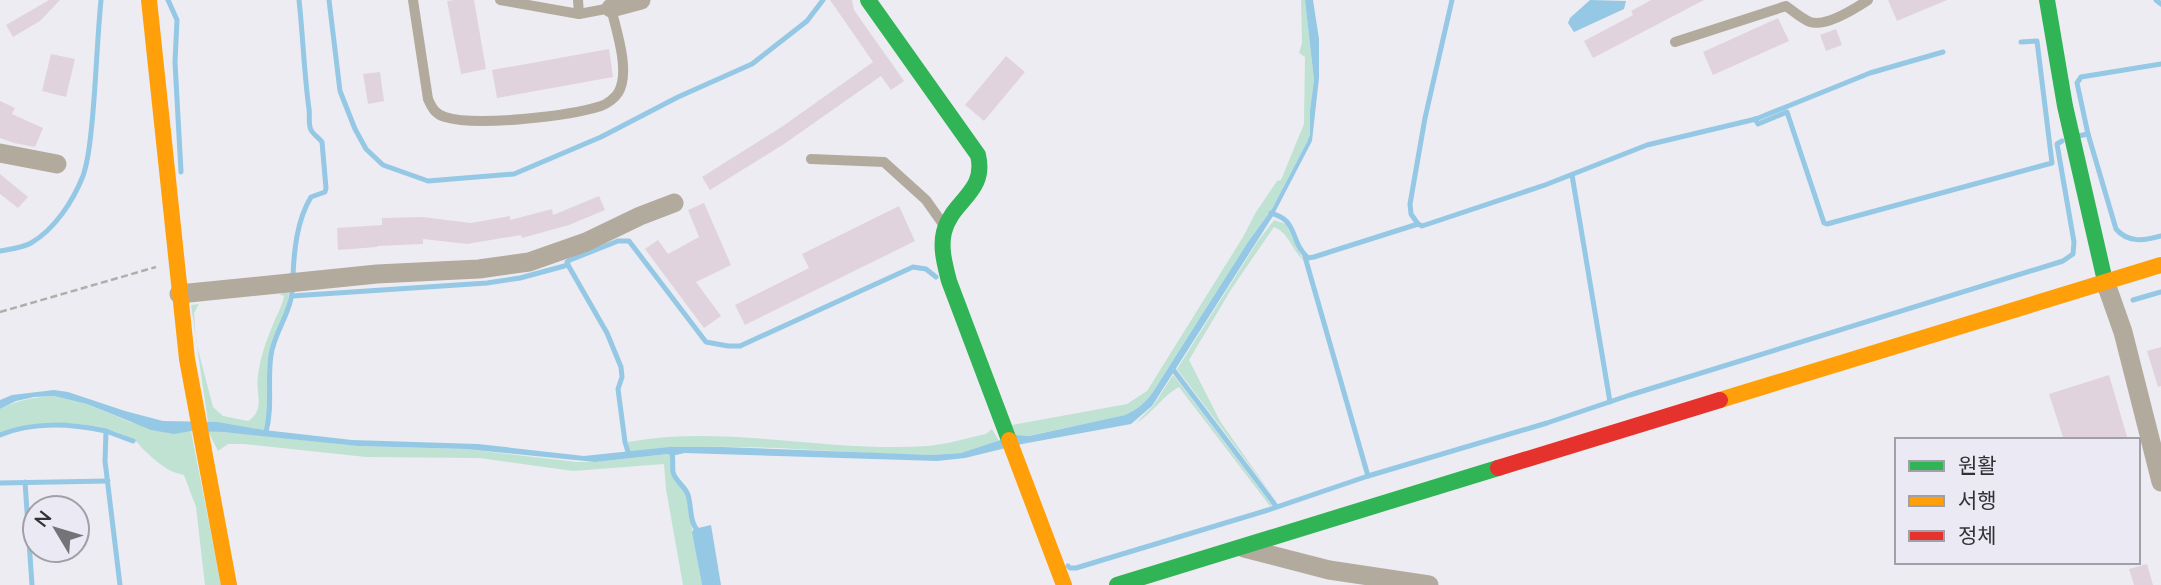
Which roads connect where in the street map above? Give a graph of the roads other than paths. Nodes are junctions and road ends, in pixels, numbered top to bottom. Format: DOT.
graph roads {
  1 [pos="149,0"];
  2 [pos="413,0"];
  3 [pos="500,0"];
  4 [pos="578,0"];
  5 [pos="641,0"];
  6 [pos="869,0"];
  7 [pos="892,0"];
  8 [pos="1868,0"];
  9 [pos="2047,0"];
  10 [pos="611,8"];
  11 [pos="579,14"];
  12 [pos="883,18"];
  13 [pos="1675,42"];
  14 [pos="0,153"];
  15 [pos="811,159"];
  16 [pos="57,164"];
  17 [pos="674,203"];
  18 [pos="945,227"];
  19 [pos="2161,265"];
  20 [pos="2105,281"];
  21 [pos="179,294"];
  22 [pos="2161,482"];
  23 [pos="1240,547"];
  24 [pos="229,585"];
  25 [pos="1064,585"];
  26 [pos="1116,585"];
  27 [pos="1429,585"];
  1 -- 21 [label="street"];
  2 -- 10 [label="lane"];
  3 -- 11 [label="lane"];
  4 -- 11 [label="lane"];
  5 -- 10 [label="street"];
  6 -- 12 [label="street"];
  7 -- 12 [label="street"];
  8 -- 13 [label="lane"];
  9 -- 20 [label="street"];
  10 -- 11 [label="lane"];
  12 -- 18 [label="street"];
  14 -- 16 [label="street"];
  15 -- 18 [label="lane"];
  17 -- 21 [label="street"];
  18 -- 25 [label="street"];
  19 -- 20 [label="street"];
  20 -- 22 [label="street"];
  20 -- 23 [label="street"];
  21 -- 24 [label="street"];
  23 -- 26 [label="street"];
  23 -- 27 [label="street"];
}
